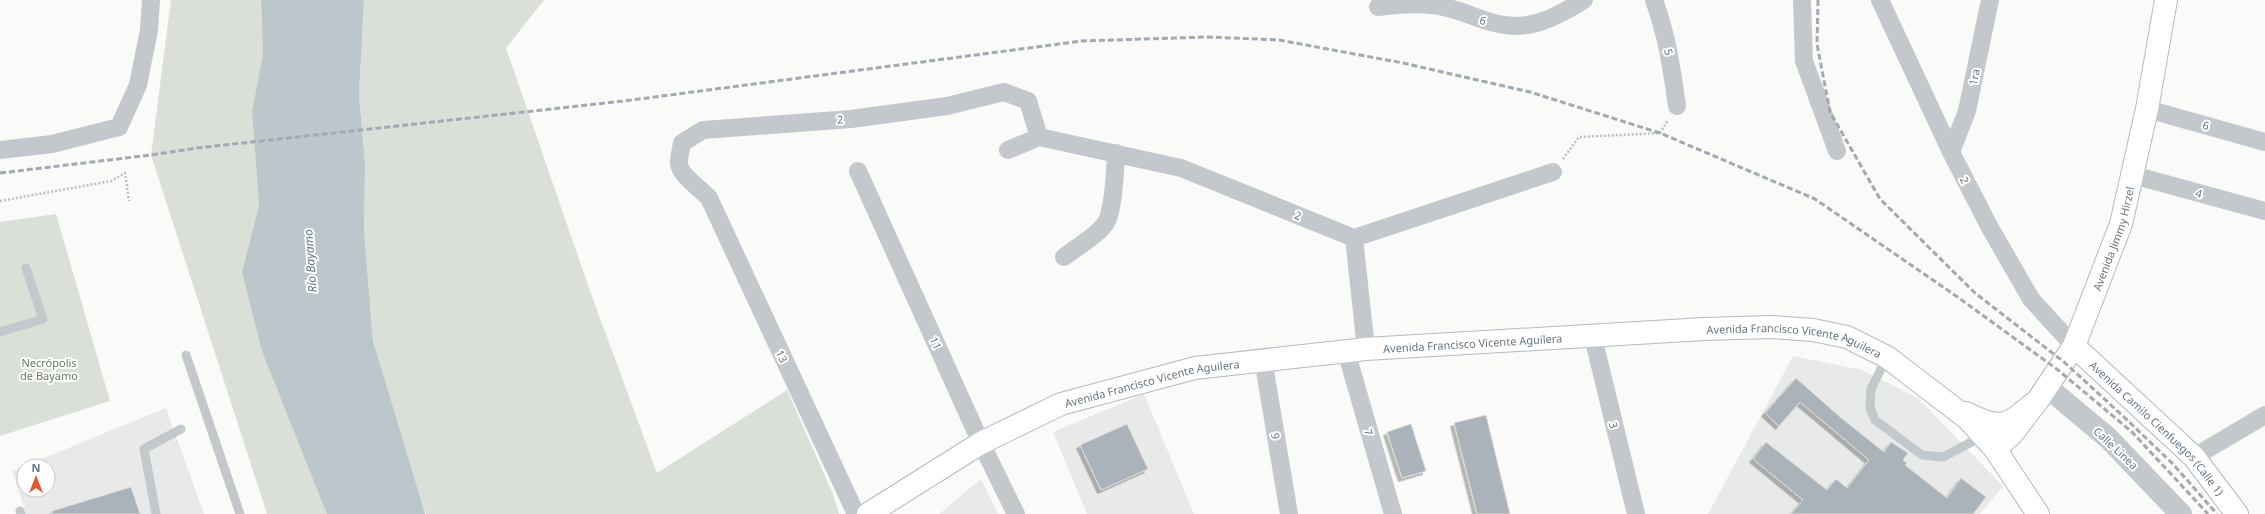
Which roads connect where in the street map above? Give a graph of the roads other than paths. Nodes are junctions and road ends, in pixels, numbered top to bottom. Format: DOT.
graph roads {
  1 [pos="151,0"];
  2 [pos="1584,0"];
  3 [pos="1654,0"];
  4 [pos="1802,0"];
  5 [pos="1880,0"];
  6 [pos="1990,0"];
  7 [pos="2166,0"];
  8 [pos="1451,4"];
  9 [pos="1378,7"];
  10 [pos="1677,106"];
  11 [pos="2147,109"];
  12 [pos="1039,137"];
  13 [pos="2265,142"];
  14 [pos="0,150"];
  15 [pos="1008,150"];
  16 [pos="1837,151"];
  17 [pos="1951,152"];
  18 [pos="1116,154"];
  19 [pos="858,171"];
  20 [pos="1554,172"];
  21 [pos="2134,175"];
  22 [pos="709,198"];
  23 [pos="2265,211"];
  24 [pos="1354,238"];
  25 [pos="1064,257"];
  26 [pos="26,268"];
  27 [pos="0,332"];
  28 [pos="1593,337"];
  29 [pos="2074,346"];
  30 [pos="1356,350"];
  31 [pos="186,355"];
  32 [pos="1887,357"];
  33 [pos="1263,359"];
  34 [pos="2042,394"];
  35 [pos="1955,408"];
  36 [pos="2265,415"];
  37 [pos="181,429"];
  38 [pos="1989,442"];
  39 [pos="980,443"];
  40 [pos="2194,457"];
  41 [pos="156,514"];
  42 [pos="240,514"];
  43 [pos="856,514"];
  44 [pos="868,514"];
  45 [pos="1016,514"];
  46 [pos="1289,514"];
  47 [pos="1393,514"];
  48 [pos="1636,514"];
  49 [pos="2038,514"];
  50 [pos="2181,514"];
  51 [pos="2237,514"];
  1 -- 14 [label="street"];
  2 -- 8 [label="street, 6"];
  3 -- 10 [label="street, 5"];
  4 -- 16 [label="street"];
  5 -- 17 [label="street, 2"];
  6 -- 17 [label="street, 1ra"];
  7 -- 11 [label="main road, Avenida Jimmy Hirzel"];
  8 -- 9 [label="street, 6"];
  11 -- 13 [label="street, 6"];
  11 -- 21 [label="main road, Avenida Jimmy Hirzel"];
  12 -- 15 [label="street"];
  12 -- 18 [label="street, 2"];
  12 -- 22 [label="street, 2"];
  17 -- 29 [label="street, 2"];
  18 -- 24 [label="street, 2"];
  18 -- 25 [label="street"];
  19 -- 39 [label="street, 11"];
  20 -- 24 [label="street"];
  21 -- 23 [label="street, 4"];
  21 -- 29 [label="main road, Avenida Jimmy Hirzel"];
  22 -- 43 [label="street, 13"];
  24 -- 30 [label="street, 7"];
  26 -- 27 [label="lane"];
  28 -- 30 [label="main road, Avenida Francisco Vicente Aguilera"];
  28 -- 32 [label="main road, Avenida Francisco Vicente Aguilera"];
  28 -- 48 [label="street, 3"];
  29 -- 34 [label="main road, Avenida Jimmy Hirzel"];
  29 -- 40 [label="main road, Avenida Camilo Cienfuegos (Calle 1)"];
  30 -- 33 [label="main road, Avenida Francisco Vicente Aguilera"];
  30 -- 47 [label="street, 7"];
  31 -- 42 [label="lane"];
  32 -- 35 [label="main road, Avenida Francisco Vicente Aguilera"];
  32 -- 38 [label="lane"];
  33 -- 39 [label="main road, Avenida Francisco Vicente Aguilera"];
  33 -- 46 [label="street, 9"];
  34 -- 35 [label="main road"];
  34 -- 38 [label="main road, Avenida Jimmy Hirzel"];
  34 -- 50 [label="street, Calle Linea"];
  35 -- 38 [label="main road, Avenida Francisco Vicente Aguilera"];
  36 -- 40 [label="street"];
  37 -- 41 [label="lane"];
  38 -- 49 [label="main road, Avenida Francisco Vicente Aguilera"];
  39 -- 44 [label="main road, Avenida Francisco Vicente Aguilera"];
  39 -- 45 [label="street, 11"];
  40 -- 51 [label="main road, Avenida Camilo Cienfuegos (Calle 1)"];
}
